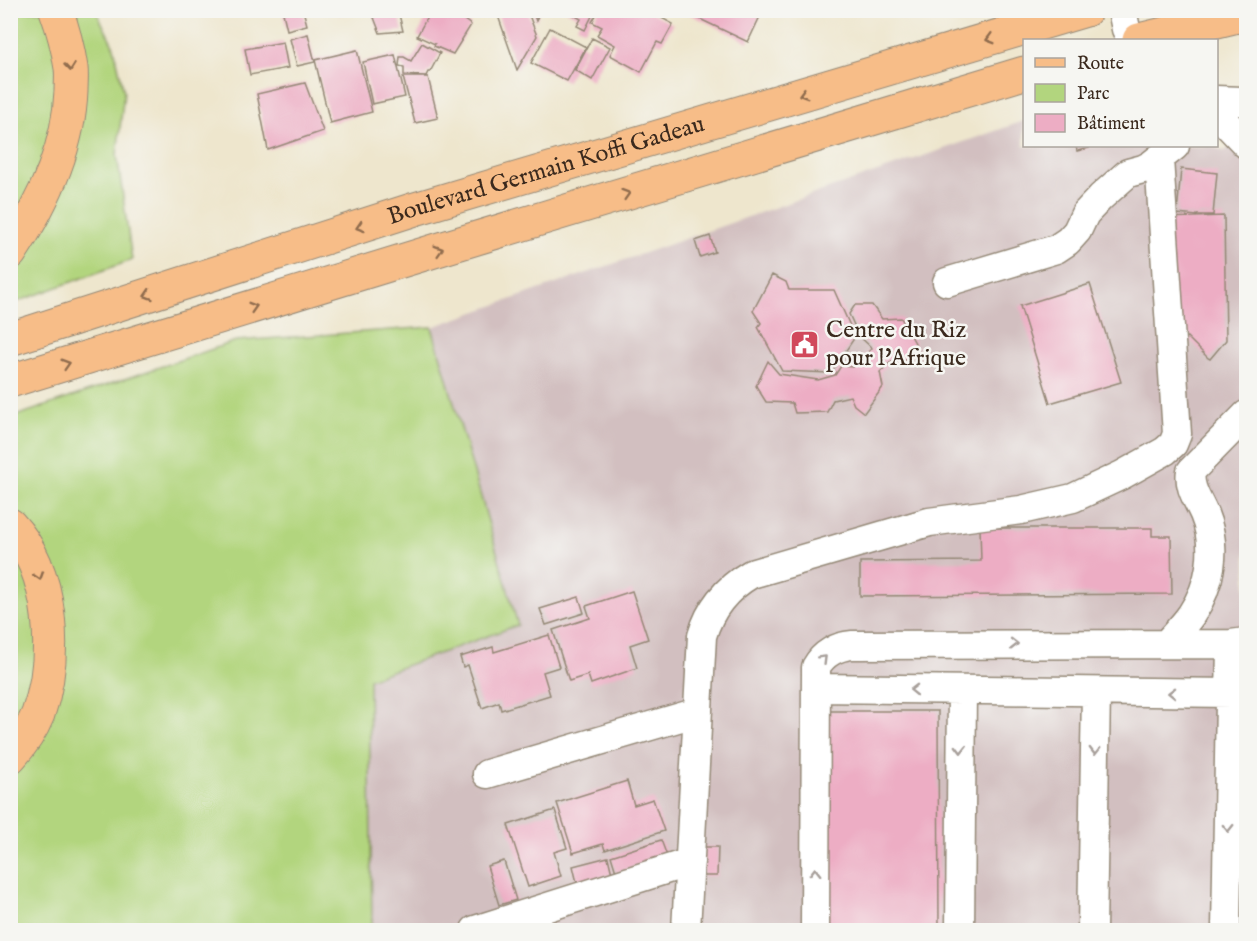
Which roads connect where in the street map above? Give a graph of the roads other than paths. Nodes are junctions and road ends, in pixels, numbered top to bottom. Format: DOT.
graph roads {
  1 [pos="56,10"];
  2 [pos="1086,10"];
  3 [pos="1122,10"];
  4 [pos="1246,14"];
  5 [pos="1131,39"];
  6 [pos="1143,39"];
  7 [pos="1023,73"];
  8 [pos="1218,100"];
  9 [pos="1246,100"];
  10 [pos="1218,112"];
  11 [pos="1246,144"];
  12 [pos="1167,152"];
  13 [pos="10,253"];
  14 [pos="947,282"];
  15 [pos="10,339"];
  16 [pos="10,381"];
  17 [pos="1246,415"];
  18 [pos="10,525"];
  19 [pos="1167,643"];
  20 [pos="1239,643"];
  21 [pos="816,688"];
  22 [pos="962,691"];
  23 [pos="1096,692"];
  24 [pos="1231,693"];
  25 [pos="698,712"];
  26 [pos="10,757"];
  27 [pos="486,774"];
  28 [pos="690,862"];
  29 [pos="475,930"];
  30 [pos="686,930"];
  31 [pos="815,930"];
  32 [pos="960,930"];
  33 [pos="1092,930"];
  34 [pos="1226,930"];
  1 -- 13 [label="main road, one-way"];
  2 -- 15 [label="main road, Boulevard Germain Koffi Gadeau, one-way"];
  3 -- 5 [label="street"];
  4 -- 6 [label="main road"];
  16 -- 7 [label="main road, Boulevard Germain Koffi Gadeau, one-way"];
  8 -- 9 [label="street"];
  10 -- 11 [label="street"];
  12 -- 14 [label="street"];
  12 -- 25 [label="street"];
  17 -- 19 [label="street"];
  18 -- 26 [label="main road, one-way"];
  19 -- 20 [label="street"];
  21 -- 19 [label="street, one-way"];
  20 -- 24 [label="street"];
  22 -- 21 [label="street, one-way"];
  31 -- 21 [label="street, one-way"];
  22 -- 23 [label="street"];
  22 -- 32 [label="street, one-way"];
  24 -- 23 [label="street, one-way"];
  23 -- 33 [label="street, one-way"];
  24 -- 34 [label="street, one-way"];
  25 -- 27 [label="street"];
  25 -- 28 [label="street"];
  28 -- 29 [label="street"];
  28 -- 30 [label="street"];
}
